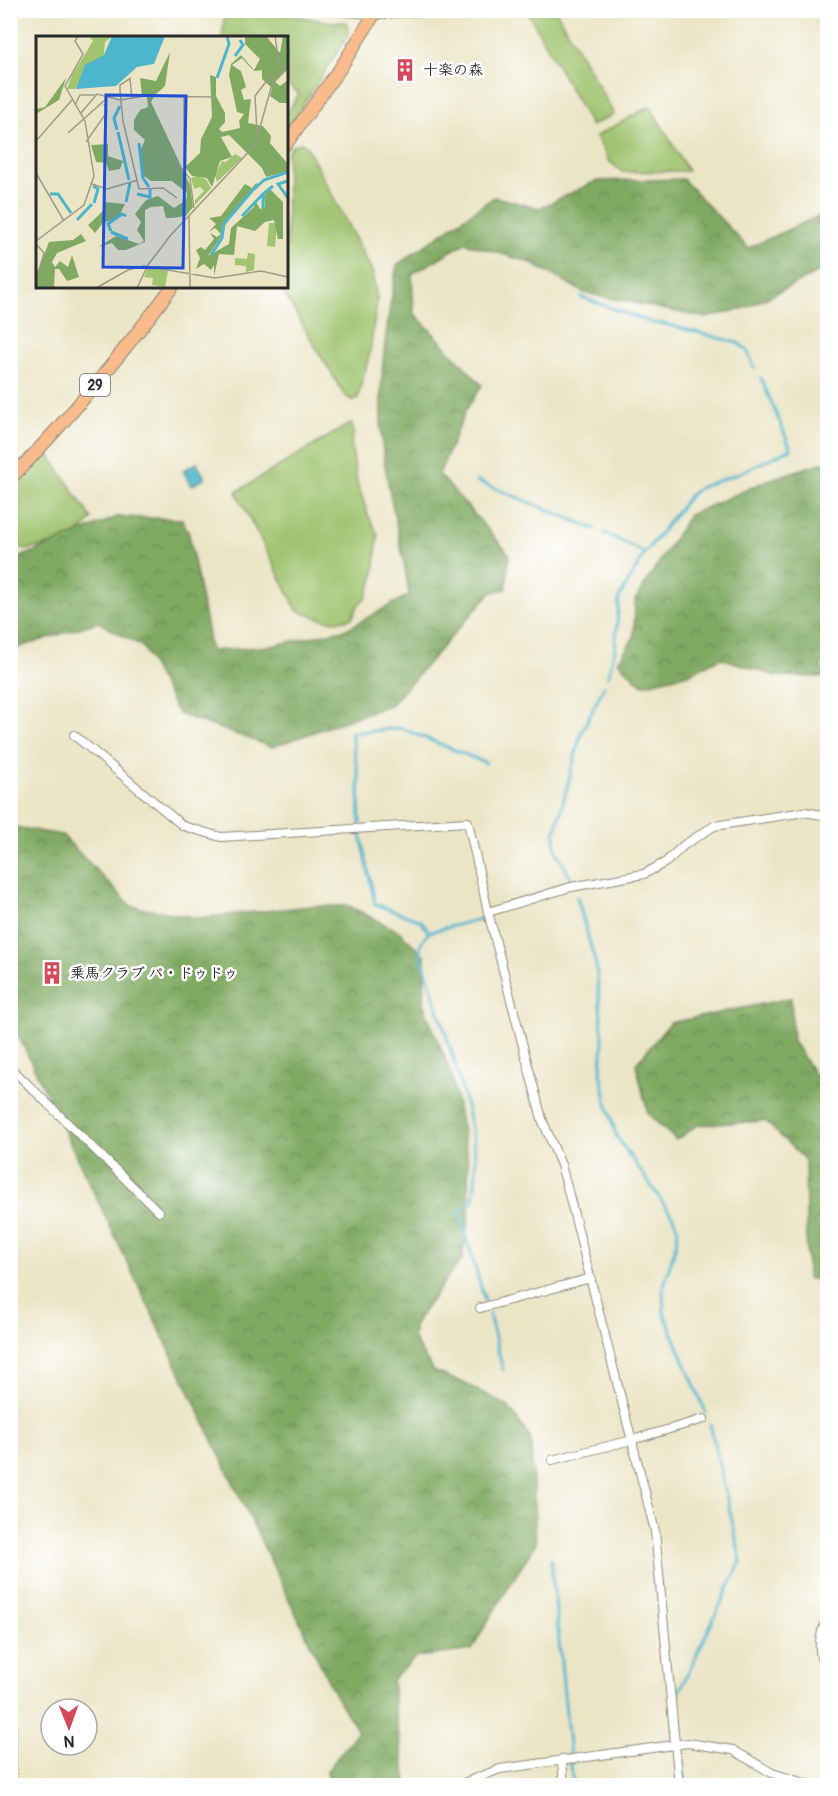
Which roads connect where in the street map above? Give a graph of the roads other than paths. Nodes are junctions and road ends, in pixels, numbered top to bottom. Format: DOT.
graph roads {
  1 [pos="330,10"];
  2 [pos="432,10"];
  3 [pos="376,12"];
  4 [pos="288,141"];
  5 [pos="171,288"];
  6 [pos="10,478"];
  7 [pos="74,735"];
  8 [pos="828,816"];
  9 [pos="488,912"];
  10 [pos="10,1067"];
  11 [pos="159,1212"];
  12 [pos="591,1278"];
  13 [pos="480,1308"];
  14 [pos="704,1419"];
  15 [pos="632,1440"];
  16 [pos="10,1447"];
  17 [pos="552,1460"];
  18 [pos="828,1618"];
  19 [pos="828,1671"];
  20 [pos="674,1744"];
  21 [pos="562,1759"];
  22 [pos="12,1785"];
  23 [pos="456,1785"];
  24 [pos="564,1785"];
  25 [pos="679,1785"];
  26 [pos="814,1785"];
  1 -- 3 [label="street"];
  2 -- 3 [label="street"];
  3 -- 4 [label="main road"];
  5 -- 6 [label="main road, 29"];
  7 -- 9 [label="street"];
  8 -- 9 [label="street"];
  9 -- 12 [label="street"];
  10 -- 11 [label="street"];
  12 -- 13 [label="street"];
  12 -- 15 [label="street"];
  14 -- 15 [label="street"];
  15 -- 17 [label="street"];
  15 -- 20 [label="street"];
  16 -- 22 [label="street"];
  18 -- 19 [label="street"];
  20 -- 21 [label="street"];
  20 -- 25 [label="street"];
  20 -- 26 [label="street"];
  21 -- 23 [label="street"];
  21 -- 24 [label="street"];
}
